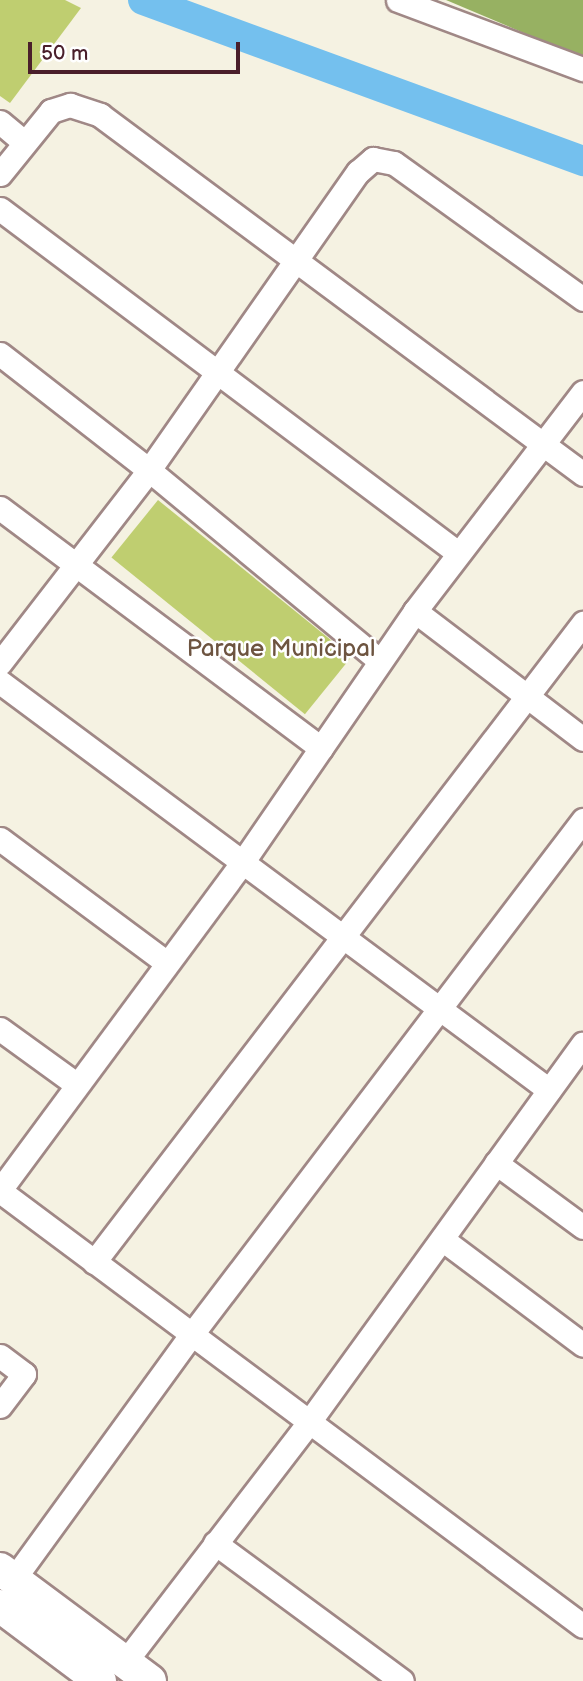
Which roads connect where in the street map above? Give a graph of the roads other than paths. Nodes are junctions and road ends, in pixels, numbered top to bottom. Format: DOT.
graph roads {
  1 [pos="398,0"];
  2 [pos="583,69"];
  3 [pos="0,122"];
  4 [pos="24,142"];
  5 [pos="0,174"];
  6 [pos="0,209"];
  7 [pos="298,264"];
  8 [pos="583,299"];
  9 [pos="0,354"];
  10 [pos="218,374"];
  11 [pos="583,392"];
  12 [pos="543,444"];
  13 [pos="149,470"];
  14 [pos="583,474"];
  15 [pos="0,508"];
  16 [pos="458,553"];
  17 [pos="78,564"];
  18 [pos="415,611"];
  19 [pos="583,623"];
  20 [pos="379,660"];
  21 [pos="0,663"];
  22 [pos="0,682"];
  23 [pos="529,697"];
  24 [pos="583,739"];
  25 [pos="321,748"];
  26 [pos="583,820"];
  27 [pos="0,839"];
  28 [pos="244,860"];
  29 [pos="344,936"];
  30 [pos="167,963"];
  31 [pos="440,1011"];
  32 [pos="0,1028"];
  33 [pos="583,1044"];
  34 [pos="76,1084"];
  35 [pos="549,1090"];
  36 [pos="496,1163"];
  37 [pos="0,1191"];
  38 [pos="583,1227"];
  39 [pos="442,1239"];
  40 [pos="94,1262"];
  41 [pos="192,1334"];
  42 [pos="583,1345"];
  43 [pos="0,1356"];
  44 [pos="0,1406"];
  45 [pos="309,1422"];
  46 [pos="215,1544"];
  47 [pos="4,1585"];
  48 [pos="583,1626"];
  49 [pos="125,1662"];
  50 [pos="100,1681"];
  51 [pos="150,1681"];
  52 [pos="402,1681"];
  1 -- 2 [label="street"];
  3 -- 4 [label="street"];
  4 -- 5 [label="street"];
  4 -- 7 [label="street"];
  6 -- 10 [label="street"];
  7 -- 8 [label="street"];
  7 -- 10 [label="street"];
  7 -- 12 [label="street"];
  9 -- 13 [label="street"];
  10 -- 13 [label="street"];
  10 -- 16 [label="street"];
  11 -- 12 [label="street"];
  12 -- 14 [label="street"];
  12 -- 16 [label="street"];
  13 -- 17 [label="street"];
  13 -- 20 [label="street"];
  15 -- 17 [label="street"];
  16 -- 18 [label="street"];
  17 -- 21 [label="street"];
  17 -- 25 [label="street"];
  18 -- 20 [label="street"];
  18 -- 23 [label="street"];
  19 -- 23 [label="street"];
  20 -- 25 [label="street"];
  22 -- 28 [label="street"];
  23 -- 24 [label="street"];
  23 -- 29 [label="street"];
  25 -- 28 [label="street"];
  26 -- 31 [label="street"];
  27 -- 30 [label="street"];
  28 -- 29 [label="street"];
  28 -- 30 [label="street"];
  29 -- 31 [label="street"];
  29 -- 40 [label="street"];
  30 -- 34 [label="street"];
  31 -- 35 [label="street"];
  31 -- 41 [label="street"];
  32 -- 34 [label="street"];
  33 -- 35 [label="street"];
  34 -- 37 [label="street"];
  35 -- 36 [label="street"];
  36 -- 38 [label="street"];
  36 -- 39 [label="street"];
  37 -- 40 [label="street"];
  39 -- 42 [label="street"];
  39 -- 45 [label="street"];
  40 -- 41 [label="street"];
  41 -- 45 [label="street"];
  41 -- 47 [label="street"];
  43 -- 44 [label="street"];
  45 -- 46 [label="street"];
  45 -- 48 [label="street"];
  46 -- 49 [label="street"];
  46 -- 52 [label="street"];
  47 -- 49 [label="street"];
  47 -- 50 [label="street"];
  49 -- 51 [label="street"];
}
